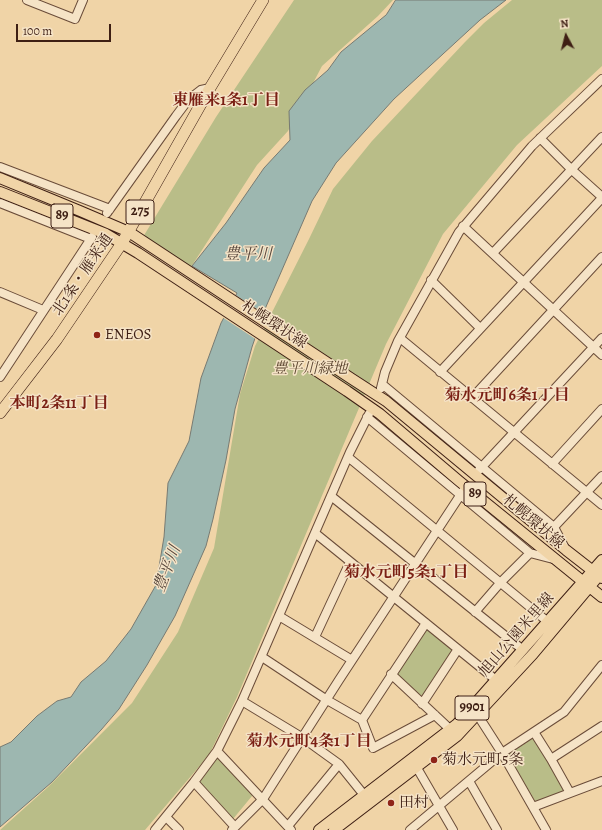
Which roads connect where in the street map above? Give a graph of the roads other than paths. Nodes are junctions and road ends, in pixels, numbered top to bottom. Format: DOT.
graph roads {
  1 [pos="27,0"];
  2 [pos="83,0"];
  3 [pos="264,0"];
  4 [pos="600,83"];
  5 [pos="210,88"];
  6 [pos="602,137"];
  7 [pos="540,138"];
  8 [pos="0,167"];
  9 [pos="572,170"];
  10 [pos="0,178"];
  11 [pos="0,192"];
  12 [pos="602,197"];
  13 [pos="0,203"];
  14 [pos="463,226"];
  15 [pos="129,232"];
  16 [pos="122,243"];
  17 [pos="493,253"];
  18 [pos="602,257"];
  19 [pos="431,280"];
  20 [pos="524,282"];
  21 [pos="0,292"];
  22 [pos="44,310"];
  23 [pos="554,310"];
  24 [pos="480,328"];
  25 [pos="400,338"];
  26 [pos="602,338"];
  27 [pos="593,347"];
  28 [pos="602,355"];
  29 [pos="440,372"];
  30 [pos="0,377"];
  31 [pos="472,398"];
  32 [pos="602,409"];
  33 [pos="0,413"];
  34 [pos="514,432"];
  35 [pos="348,457"];
  36 [pos="552,464"];
  37 [pos="481,469"];
  38 [pos="602,476"];
  39 [pos="587,492"];
  40 [pos="461,493"];
  41 [pos="331,496"];
  42 [pos="602,505"];
  43 [pos="554,527"];
  44 [pos="436,530"];
  45 [pos="315,533"];
  46 [pos="566,550"];
  47 [pos="530,553"];
  48 [pos="553,559"];
  49 [pos="602,560"];
  50 [pos="350,562"];
  51 [pos="415,564"];
  52 [pos="599,574"];
  53 [pos="501,582"];
  54 [pos="585,584"];
  55 [pos="394,596"];
  56 [pos="602,597"];
  57 [pos="475,612"];
  58 [pos="279,616"];
  59 [pos="548,622"];
  60 [pos="426,623"];
  61 [pos="315,637"];
  62 [pos="458,649"];
  63 [pos="523,650"];
  64 [pos="262,657"];
  65 [pos="352,660"];
  66 [pos="601,669"];
  67 [pos="391,674"];
  68 [pos="496,680"];
  69 [pos="326,700"];
  70 [pos="242,701"];
  71 [pos="422,704"];
  72 [pos="474,711"];
  73 [pos="435,715"];
  74 [pos="362,720"];
  75 [pos="602,726"];
  76 [pos="534,732"];
  77 [pos="454,733"];
  78 [pos="302,738"];
  79 [pos="217,751"];
  80 [pos="502,754"];
  81 [pos="551,759"];
  82 [pos="339,764"];
  83 [pos="417,768"];
  84 [pos="469,781"];
  85 [pos="602,781"];
  86 [pos="194,782"];
  87 [pos="570,793"];
  88 [pos="364,795"];
  89 [pos="263,799"];
  90 [pos="439,806"];
  91 [pos="532,807"];
  92 [pos="166,817"];
  93 [pos="290,828"];
  94 [pos="233,829"];
  95 [pos="155,830"];
  96 [pos="179,830"];
  97 [pos="319,830"];
  98 [pos="334,830"];
  99 [pos="410,830"];
  100 [pos="453,830"];
  101 [pos="497,830"];
  102 [pos="546,830"];
  1 -- 2 [label="street"];
  3 -- 5 [label="highway, 北1条・雁来通 / 275"];
  4 -- 7 [label="street"];
  5 -- 8 [label="street"];
  5 -- 15 [label="highway, 北1条・雁来通 / 275"];
  6 -- 9 [label="street"];
  7 -- 9 [label="street"];
  7 -- 14 [label="street"];
  9 -- 12 [label="street"];
  9 -- 17 [label="street"];
  10 -- 15 [label="main road, 札幌環状線 / 89"];
  11 -- 16 [label="main road, 札幌環状線 / 89"];
  12 -- 20 [label="street"];
  13 -- 22 [label="street"];
  14 -- 17 [label="street"];
  14 -- 19 [label="street"];
  15 -- 16 [label="highway, 北1条・雁来通 / 275"];
  15 -- 46 [label="main road, 札幌環状線 / 89"];
  16 -- 33 [label="highway, 北1条・雁来通 / 275"];
  16 -- 48 [label="main road, 札幌環状線 / 89"];
  17 -- 20 [label="street"];
  18 -- 23 [label="street"];
  19 -- 24 [label="street"];
  19 -- 25 [label="street"];
  20 -- 23 [label="street"];
  20 -- 24 [label="street"];
  21 -- 22 [label="street"];
  22 -- 30 [label="street"];
  23 -- 27 [label="street"];
  23 -- 31 [label="street"];
  24 -- 29 [label="street"];
  25 -- 29 [label="street"];
  25 -- 37 [label="street"];
  26 -- 27 [label="street"];
  27 -- 28 [label="street"];
  27 -- 34 [label="street"];
  29 -- 31 [label="street"];
  31 -- 34 [label="street"];
  32 -- 36 [label="street"];
  34 -- 36 [label="street"];
  34 -- 37 [label="street"];
  35 -- 40 [label="street"];
  35 -- 41 [label="street"];
  35 -- 44 [label="street"];
  36 -- 39 [label="street"];
  37 -- 43 [label="street"];
  38 -- 39 [label="street"];
  39 -- 42 [label="street"];
  39 -- 43 [label="street"];
  40 -- 44 [label="street"];
  40 -- 47 [label="street"];
  41 -- 45 [label="street"];
  41 -- 51 [label="street"];
  43 -- 46 [label="street"];
  44 -- 51 [label="street"];
  44 -- 53 [label="street"];
  45 -- 50 [label="street"];
  45 -- 58 [label="street"];
  46 -- 52 [label="main road, 札幌環状線 / 89"];
  47 -- 48 [label="street"];
  47 -- 53 [label="street"];
  48 -- 54 [label="main road, 札幌環状線 / 89"];
  49 -- 52 [label="main road, 旭山公園米里線 / 9901"];
  50 -- 55 [label="street"];
  50 -- 61 [label="street"];
  51 -- 55 [label="street"];
  51 -- 57 [label="street"];
  52 -- 54 [label="main road, 旭山公園米里線 / 9901"];
  53 -- 57 [label="street"];
  53 -- 59 [label="street"];
  54 -- 56 [label="main road, 札幌環状線 / 89"];
  54 -- 59 [label="main road, 旭山公園米里線 / 9901"];
  54 -- 72 [label="main road, 旭山公園米里線 / 9901"];
  55 -- 60 [label="street"];
  55 -- 65 [label="street"];
  57 -- 63 [label="street"];
  58 -- 61 [label="street"];
  58 -- 64 [label="street"];
  59 -- 63 [label="main road, 旭山公園米里線 / 9901"];
  60 -- 62 [label="street"];
  60 -- 67 [label="street"];
  61 -- 65 [label="street"];
  62 -- 68 [label="street"];
  62 -- 71 [label="street"];
  63 -- 68 [label="main road, 旭山公園米里線 / 9901"];
  64 -- 69 [label="street"];
  64 -- 70 [label="street"];
  65 -- 69 [label="street"];
  66 -- 76 [label="street"];
  67 -- 71 [label="street"];
  67 -- 74 [label="street"];
  68 -- 72 [label="main road, 旭山公園米里線 / 9901"];
  69 -- 74 [label="street"];
  69 -- 78 [label="street"];
  70 -- 78 [label="street"];
  70 -- 79 [label="street"];
  71 -- 73 [label="street"];
  72 -- 77 [label="main road, 旭山公園米里線 / 9901"];
  72 -- 80 [label="street"];
  73 -- 74 [label="street"];
  73 -- 77 [label="street"];
  75 -- 81 [label="street"];
  76 -- 80 [label="street"];
  76 -- 81 [label="street"];
  77 -- 83 [label="main road, 旭山公園米里線 / 9901"];
  77 -- 88 [label="main road, 旭山公園米里線 / 9901"];
  78 -- 82 [label="street"];
  78 -- 89 [label="street"];
  79 -- 86 [label="street"];
  79 -- 89 [label="street"];
  80 -- 84 [label="street"];
  80 -- 91 [label="street"];
  81 -- 87 [label="street"];
  82 -- 88 [label="street"];
  82 -- 93 [label="street"];
  83 -- 90 [label="street"];
  83 -- 98 [label="main road, 旭山公園米里線 / 9901"];
  84 -- 90 [label="street"];
  84 -- 101 [label="street"];
  85 -- 87 [label="street"];
  86 -- 92 [label="street"];
  86 -- 94 [label="street"];
  87 -- 91 [label="street"];
  88 -- 97 [label="main road, 旭山公園米里線 / 9901"];
  89 -- 93 [label="street"];
  89 -- 94 [label="street"];
  90 -- 99 [label="street"];
  90 -- 100 [label="street"];
  91 -- 102 [label="street"];
  92 -- 95 [label="street"];
  92 -- 96 [label="street"];
}
